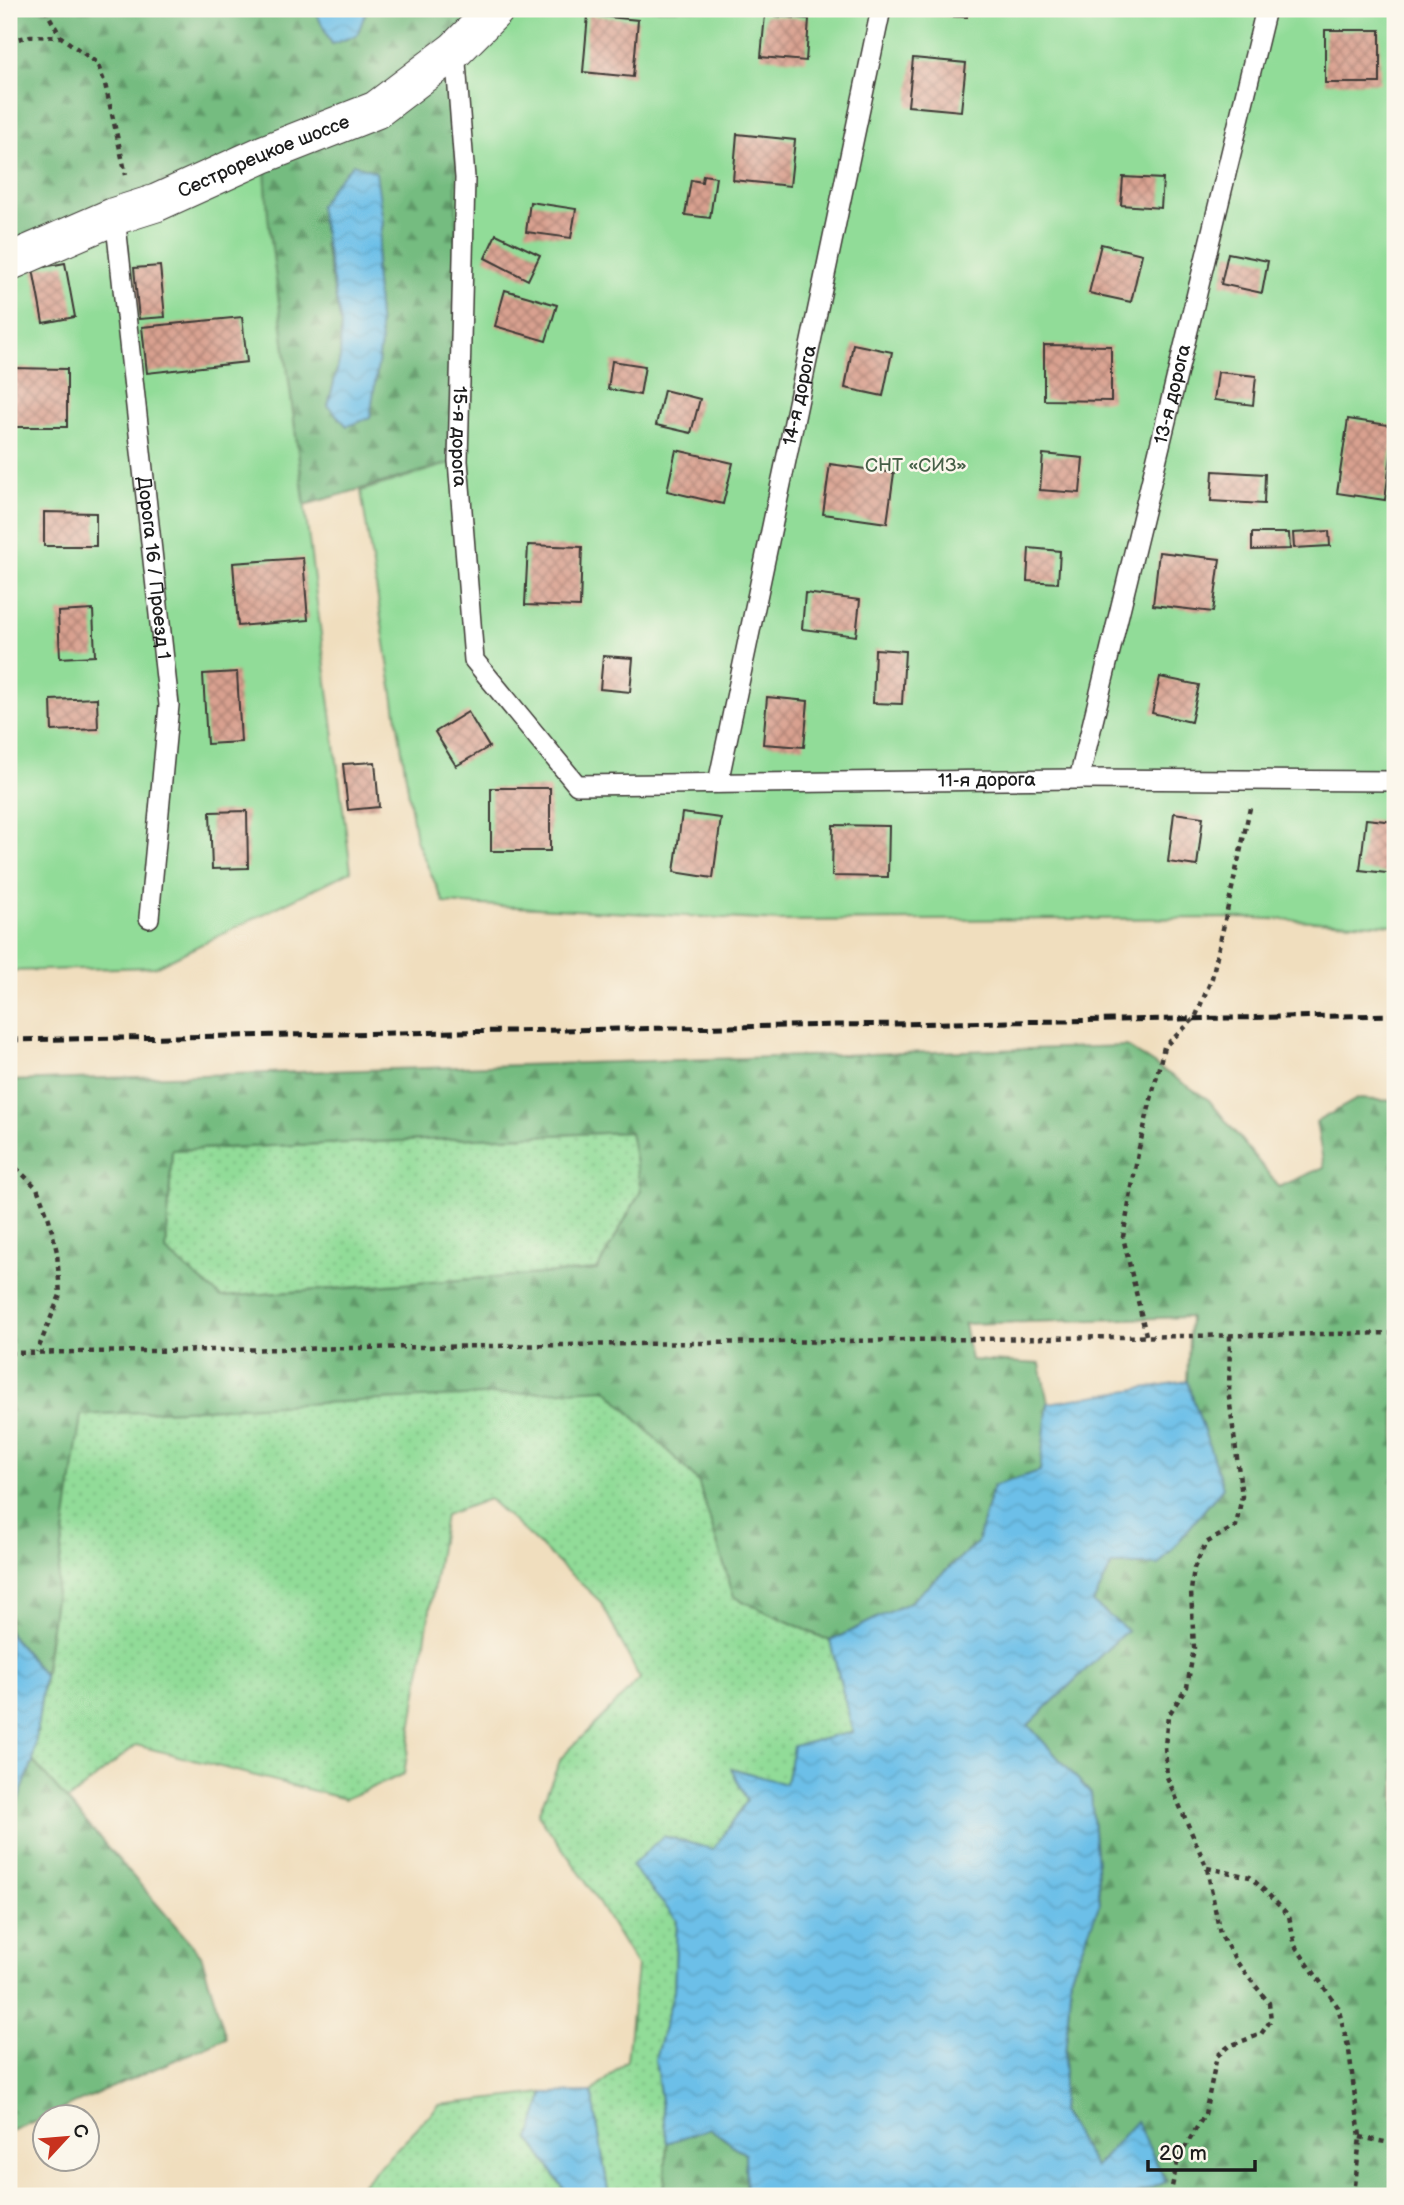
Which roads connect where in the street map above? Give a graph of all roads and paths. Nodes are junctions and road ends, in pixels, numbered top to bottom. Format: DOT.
graph roads {
  1 [pos="45,9"];
  2 [pos="496,9"];
  3 [pos="881,9"];
  4 [pos="1266,9"];
  5 [pos="61,37"];
  6 [pos="9,41"];
  7 [pos="455,50"];
  8 [pos="125,213"];
  9 [pos="9,262"];
  10 [pos="1079,779"];
  11 [pos="1256,780"];
  12 [pos="1395,781"];
  13 [pos="718,783"];
  14 [pos="577,785"];
  15 [pos="149,918"];
  16 [pos="9,1161"];
  17 [pos="1395,1333"];
  18 [pos="1146,1335"];
  19 [pos="1230,1335"];
  20 [pos="37,1352"];
  21 [pos="9,1353"];
  22 [pos="1207,1868"];
  23 [pos="1360,2137"];
  24 [pos="1395,2144"];
  25 [pos="1170,2196"];
  26 [pos="1354,2196"];
  1 -- 5 [label="path"];
  2 -- 7 [label="street, Сестрорецкое шоссе"];
  3 -- 13 [label="lane, 14-я дорога"];
  4 -- 10 [label="lane, 13-я дорога"];
  5 -- 6 [label="path"];
  5 -- 8 [label="path"];
  7 -- 8 [label="street, Сестрорецкое шоссе"];
  7 -- 14 [label="lane, 15-я дорога"];
  8 -- 9 [label="street, Сестрорецкое шоссе"];
  8 -- 15 [label="lane, Дорога 16 / Проезд 1"];
  10 -- 11 [label="lane, 11-я дорога"];
  10 -- 13 [label="lane, 11-я дорога"];
  11 -- 12 [label="lane, 11-я дорога"];
  11 -- 18 [label="path"];
  13 -- 14 [label="lane, 11-я дорога"];
  16 -- 20 [label="path"];
  17 -- 19 [label="path"];
  18 -- 19 [label="path"];
  18 -- 20 [label="path"];
  19 -- 22 [label="path"];
  20 -- 21 [label="path"];
  22 -- 23 [label="path"];
  22 -- 25 [label="path"];
  23 -- 24 [label="path"];
  23 -- 26 [label="path"];
}
